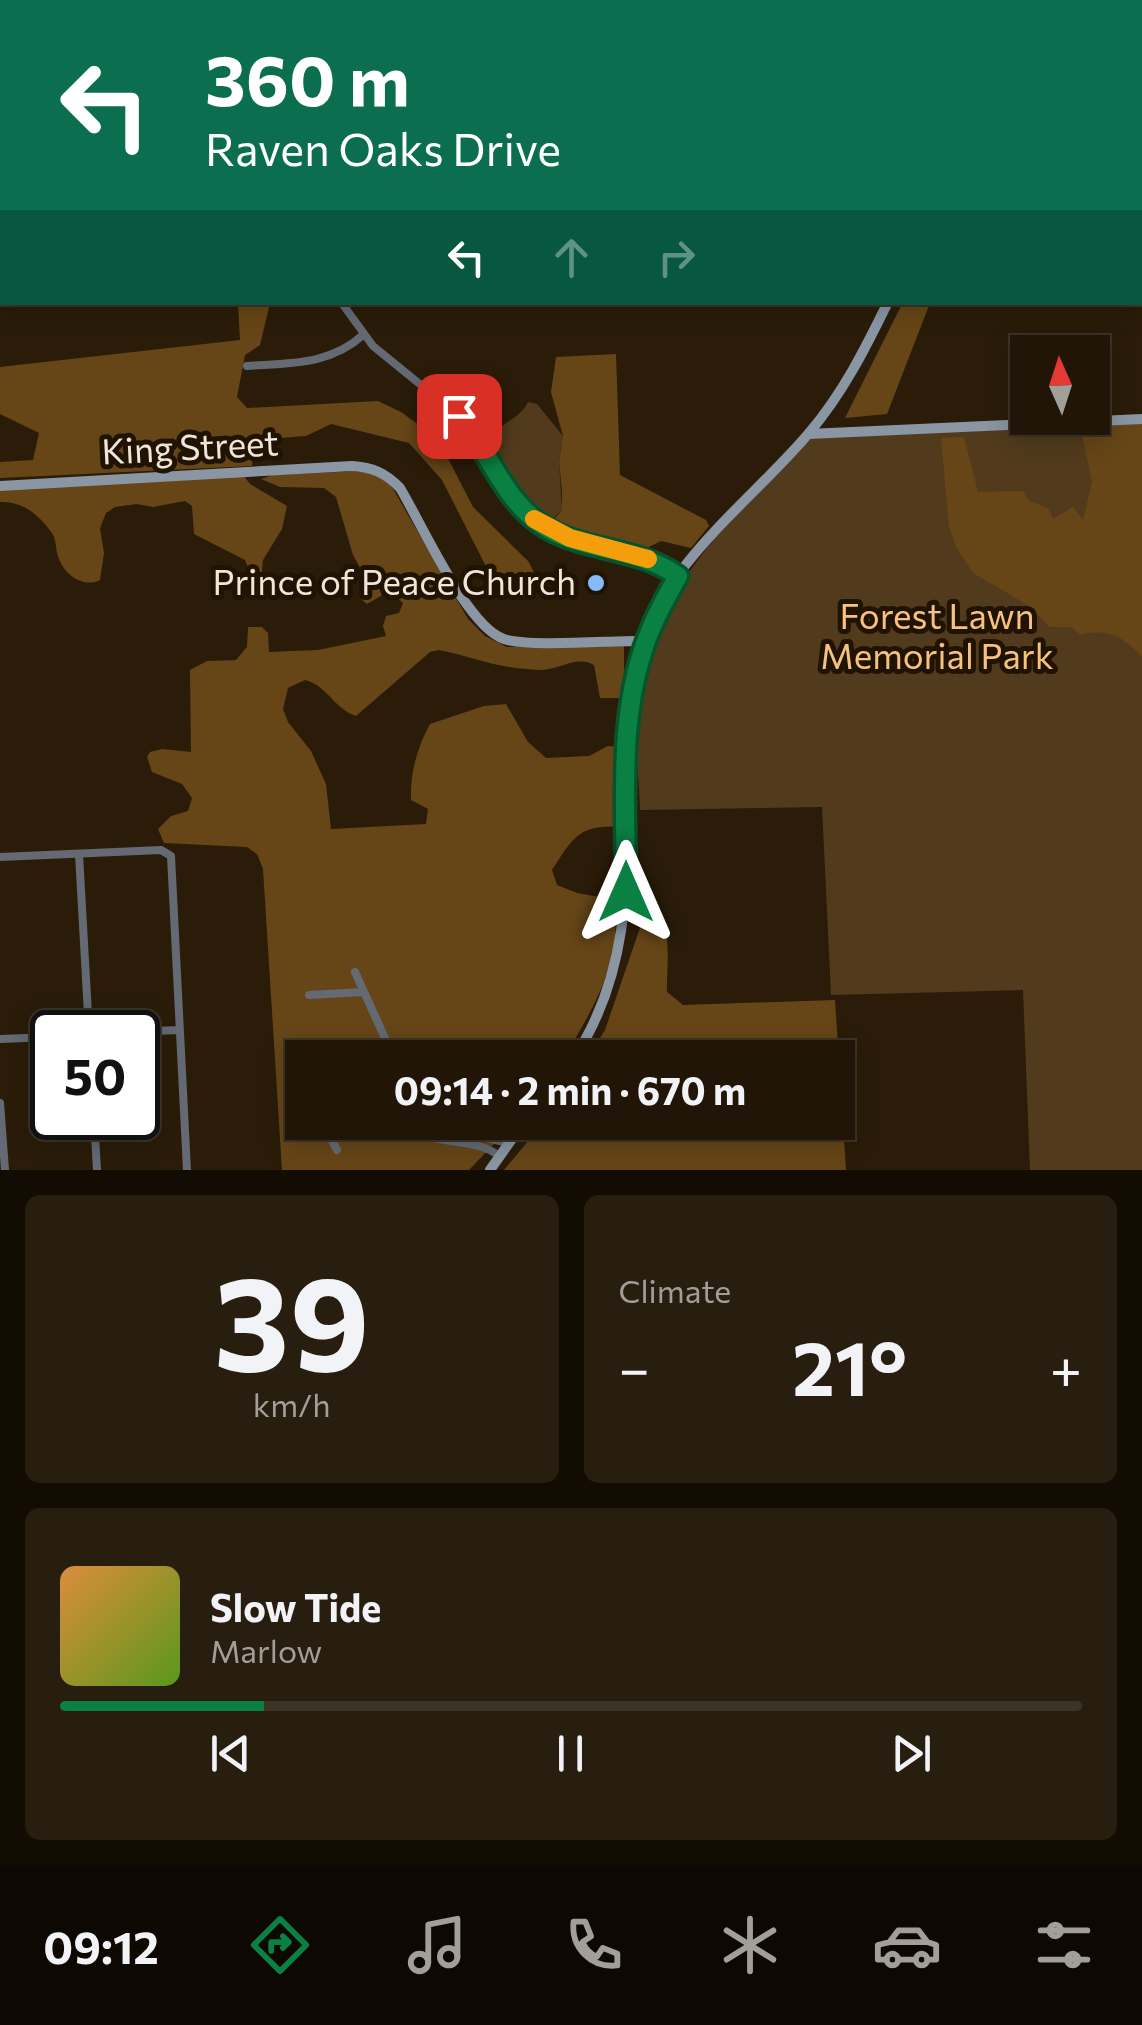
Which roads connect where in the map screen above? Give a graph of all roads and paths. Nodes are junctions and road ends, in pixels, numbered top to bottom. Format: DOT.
graph roads {
  1 [pos="342,305"];
  2 [pos="886,305"];
  3 [pos="364,335"];
  4 [pos="247,366"];
  5 [pos="1142,419"];
  6 [pos="808,434"];
  7 [pos="0,486"];
  8 [pos="678,576"];
  9 [pos="646,645"];
  10 [pos="80,854"];
  11 [pos="0,857"];
  12 [pos="356,972"];
  13 [pos="364,992"];
  14 [pos="308,996"];
  15 [pos="88,1010"];
  16 [pos="180,1030"];
  17 [pos="160,1031"];
  18 [pos="30,1038"];
  19 [pos="0,1039"];
  20 [pos="384,1040"];
  21 [pos="583,1040"];
  22 [pos="0,1102"];
  23 [pos="95,1140"];
  24 [pos="332,1140"];
  25 [pos="447,1140"];
  26 [pos="496,1140"];
  27 [pos="510,1140"];
  28 [pos="508,1143"];
  29 [pos="337,1150"];
  30 [pos="499,1156"];
  31 [pos="5,1170"];
  32 [pos="97,1170"];
  33 [pos="186,1170"];
  34 [pos="490,1170"];
  1 -- 3 [label="street"];
  2 -- 6 [label="street"];
  3 -- 4 [label="street"];
  3 -- 8 [label="street"];
  5 -- 6 [label="street"];
  6 -- 8 [label="street"];
  7 -- 9 [label="street, King Street"];
  8 -- 9 [label="street"];
  9 -- 21 [label="street"];
  10 -- 11 [label="street"];
  10 -- 15 [label="street"];
  10 -- 16 [label="street"];
  12 -- 13 [label="street"];
  13 -- 14 [label="street"];
  13 -- 20 [label="street"];
  16 -- 17 [label="street"];
  16 -- 33 [label="street"];
  18 -- 19 [label="street"];
  22 -- 31 [label="street"];
  23 -- 32 [label="street"];
  24 -- 29 [label="street"];
  25 -- 30 [label="street"];
  26 -- 28 [label="street"];
  27 -- 28 [label="street"];
  28 -- 30 [label="street"];
  30 -- 34 [label="street"];
}
